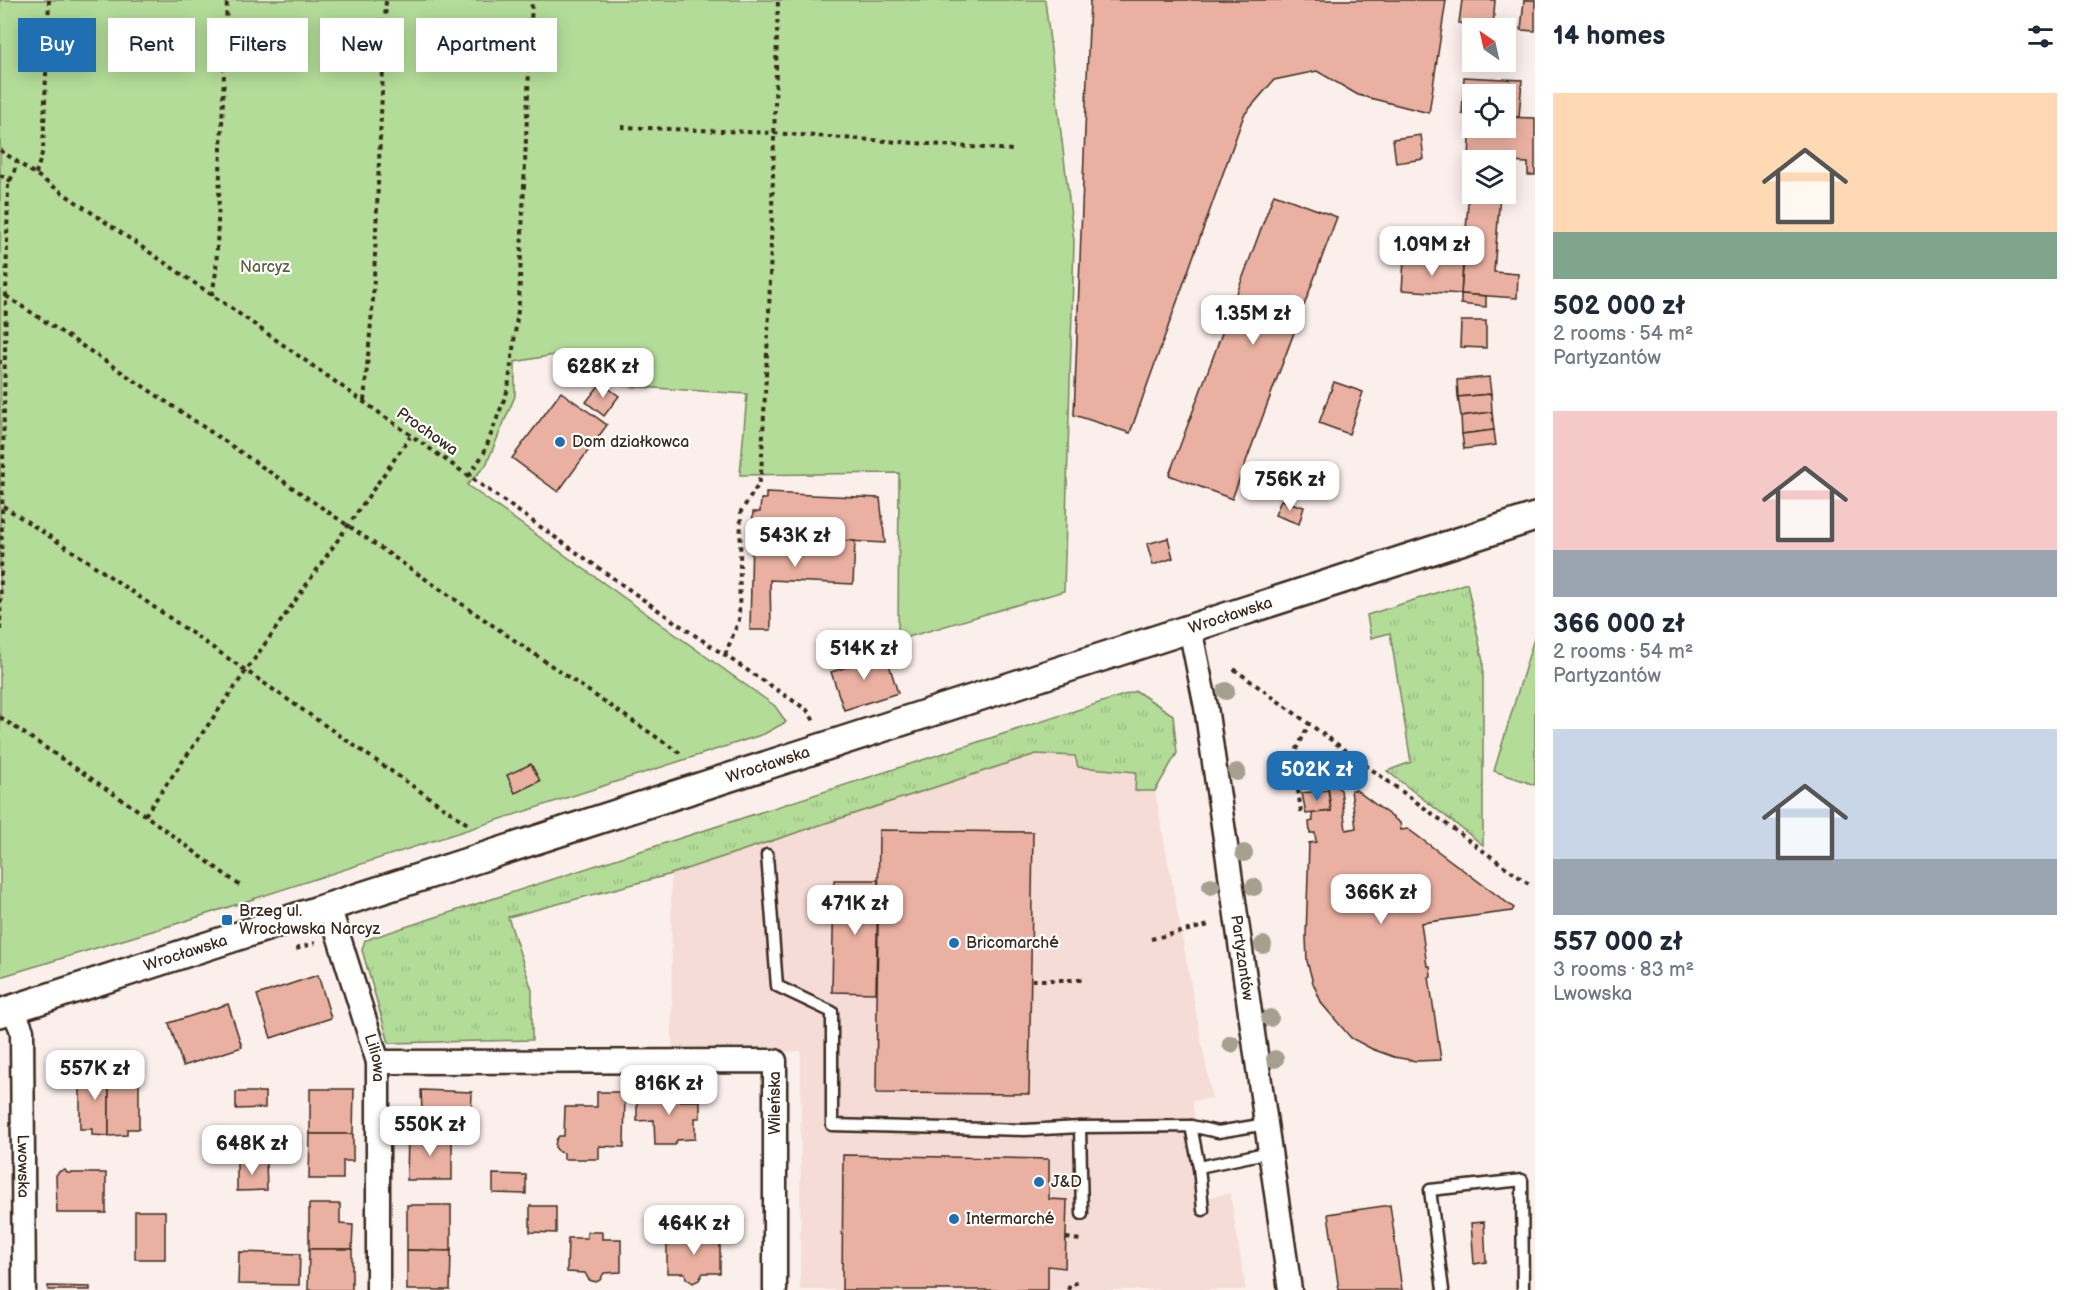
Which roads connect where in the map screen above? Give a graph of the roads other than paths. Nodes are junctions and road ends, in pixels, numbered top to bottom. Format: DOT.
graph roads {
  1 [pos="1535,517"];
  2 [pos="1191,628"];
  3 [pos="767,855"];
  4 [pos="329,906"];
  5 [pos="7,1011"];
  6 [pos="378,1062"];
  7 [pos="1266,1124"];
  8 [pos="1080,1126"];
  9 [pos="1191,1126"];
  10 [pos="1270,1152"];
  11 [pos="1199,1167"];
  12 [pos="1203,1210"];
  13 [pos="1082,1214"];
  14 [pos="24,1290"];
  15 [pos="378,1290"];
  16 [pos="775,1290"];
  17 [pos="1290,1290"];
  18 [pos="1443,1290"];
  19 [pos="1523,1290"];
  1 -- 2 [label="street, Wrocławska"];
  2 -- 4 [label="street, Wrocławska"];
  2 -- 7 [label="street, Partyzantów"];
  3 -- 8 [label="lane"];
  4 -- 5 [label="street, Wrocławska"];
  4 -- 6 [label="street, Liliowa"];
  5 -- 14 [label="street, Lwowska"];
  6 -- 15 [label="street, Liliowa"];
  6 -- 16 [label="street, Wileńska"];
  7 -- 9 [label="lane"];
  7 -- 10 [label="street, Partyzantów"];
  8 -- 9 [label="lane"];
  8 -- 13 [label="lane"];
  9 -- 11 [label="lane"];
  10 -- 11 [label="lane"];
  10 -- 17 [label="street, Partyzantów"];
  11 -- 12 [label="lane"];
  18 -- 19 [label="lane"];
}
